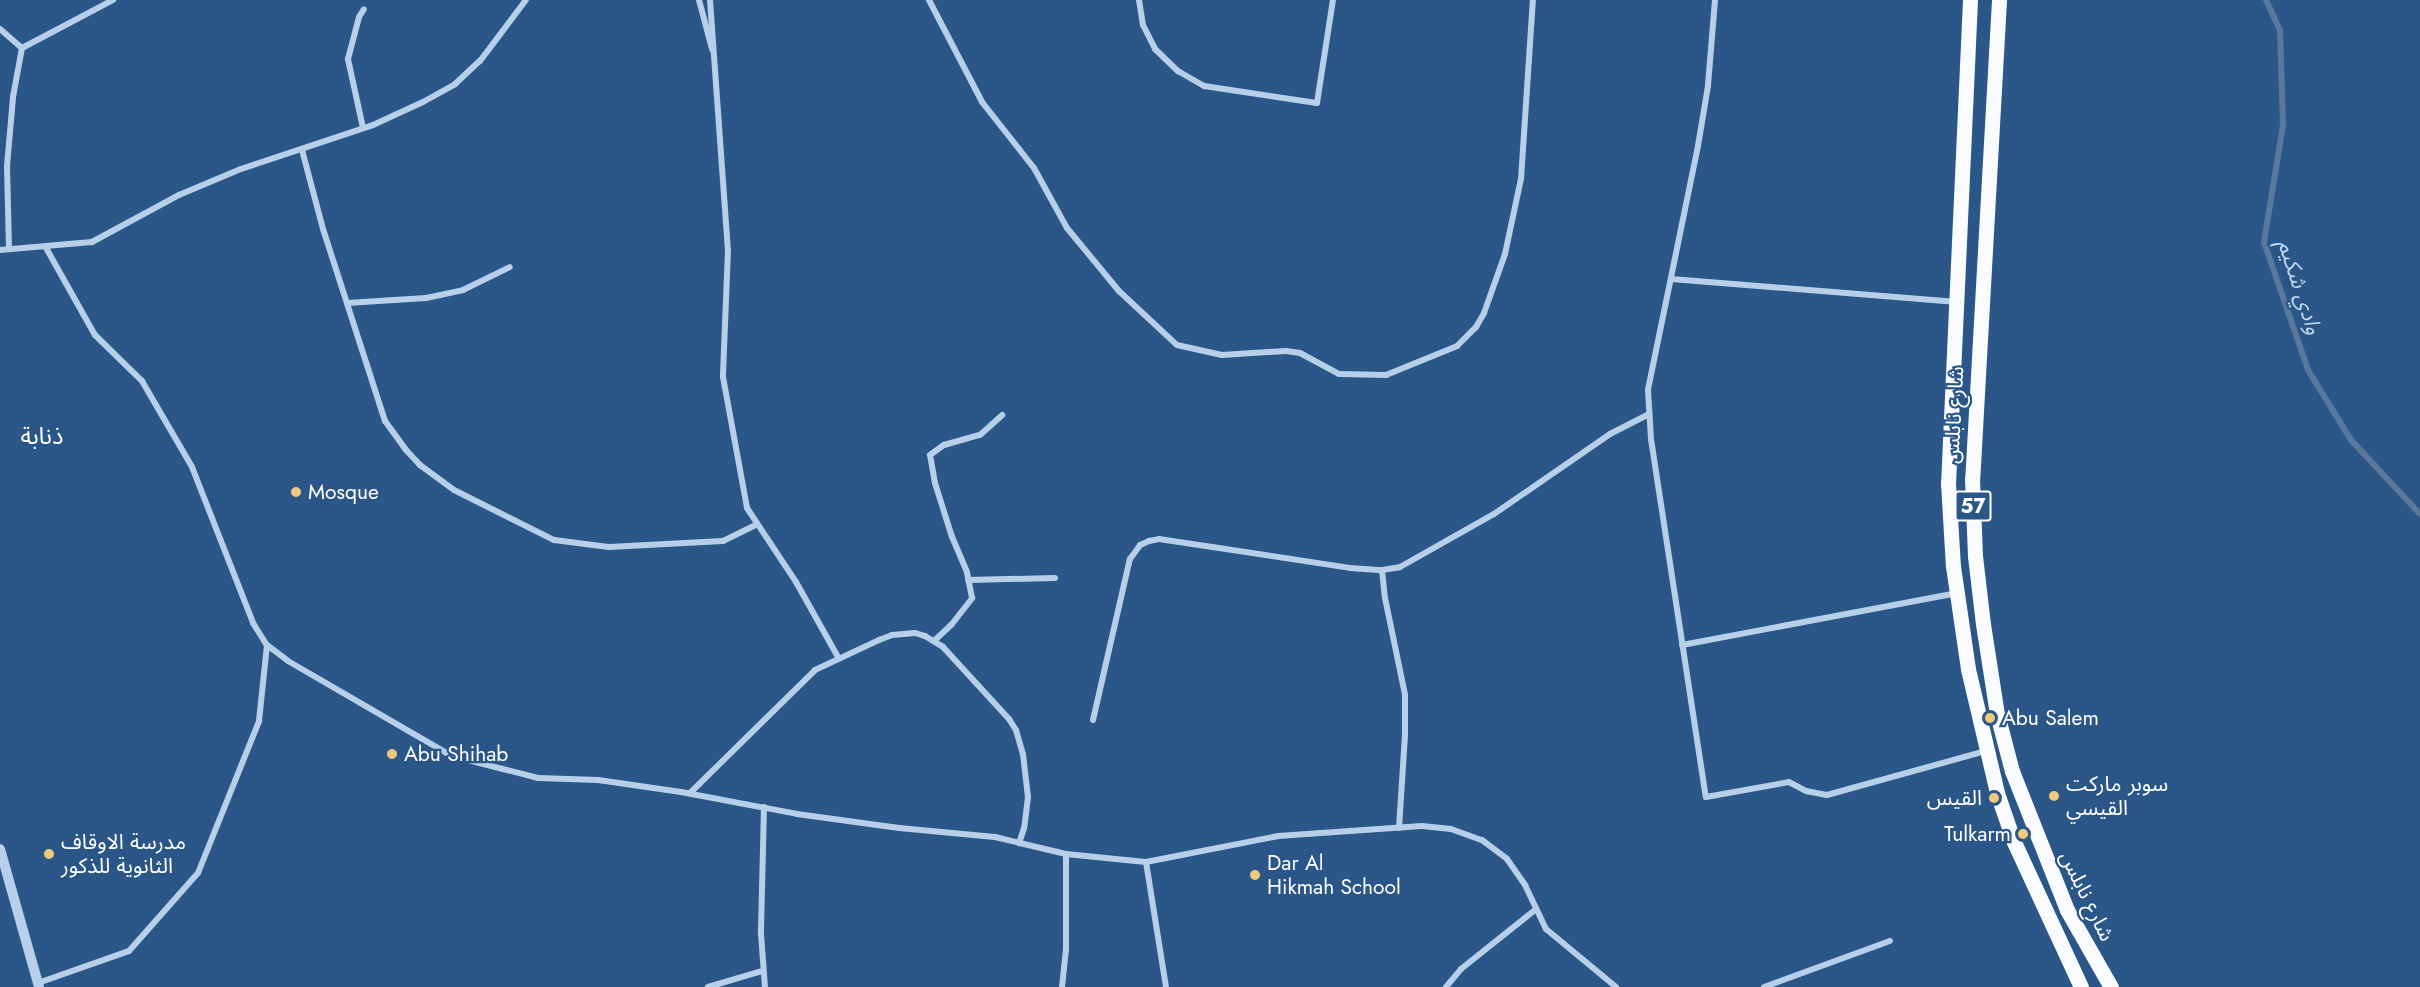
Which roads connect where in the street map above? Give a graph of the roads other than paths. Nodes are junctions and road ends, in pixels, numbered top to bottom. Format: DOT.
graph roads {
  1 [pos="113,0"];
  2 [pos="526,0"];
  3 [pos="699,0"];
  4 [pos="710,0"];
  5 [pos="929,0"];
  6 [pos="1139,0"];
  7 [pos="1333,0"];
  8 [pos="1533,0"];
  9 [pos="1715,0"];
  10 [pos="1970,0"];
  11 [pos="1999,0"];
  12 [pos="364,9"];
  13 [pos="0,29"];
  14 [pos="22,48"];
  15 [pos="716,68"];
  16 [pos="363,128"];
  17 [pos="302,150"];
  18 [pos="45,246"];
  19 [pos="9,248"];
  20 [pos="0,250"];
  21 [pos="510,267"];
  22 [pos="1671,279"];
  23 [pos="1955,302"];
  24 [pos="347,303"];
  25 [pos="1649,414"];
  26 [pos="1002,415"];
  27 [pos="756,525"];
  28 [pos="1382,570"];
  29 [pos="1055,578"];
  30 [pos="968,580"];
  31 [pos="1957,593"];
  32 [pos="935,640"];
  33 [pos="267,645"];
  34 [pos="1683,645"];
  35 [pos="839,658"];
  36 [pos="1094,720"];
  37 [pos="1987,751"];
  38 [pos="690,793"];
  39 [pos="764,807"];
  40 [pos="1399,828"];
  41 [pos="1018,843"];
  42 [pos="0,849"];
  43 [pos="1066,854"];
  44 [pos="1146,862"];
  45 [pos="1535,910"];
  46 [pos="1890,941"];
  47 [pos="762,971"];
  48 [pos="39,985"];
  49 [pos="708,987"];
  50 [pos="765,987"];
  51 [pos="1062,987"];
  52 [pos="1166,987"];
  53 [pos="1446,987"];
  54 [pos="1616,987"];
  55 [pos="1764,987"];
  56 [pos="2081,987"];
  57 [pos="2110,987"];
  1 -- 14 [label="street"];
  2 -- 16 [label="street"];
  3 -- 15 [label="street"];
  4 -- 15 [label="street"];
  5 -- 8 [label="street"];
  6 -- 7 [label="street"];
  9 -- 22 [label="street"];
  10 -- 23 [label="main road, شارع نابلس / 57"];
  11 -- 57 [label="main road, شارع نابلس / 57"];
  12 -- 16 [label="street"];
  13 -- 14 [label="street"];
  14 -- 19 [label="street"];
  15 -- 27 [label="street"];
  16 -- 17 [label="street"];
  17 -- 18 [label="street"];
  17 -- 24 [label="street"];
  18 -- 19 [label="street"];
  18 -- 33 [label="street"];
  19 -- 20 [label="street"];
  21 -- 24 [label="street"];
  22 -- 23 [label="street"];
  22 -- 25 [label="street"];
  23 -- 31 [label="main road, شارع نابلس / 57"];
  24 -- 27 [label="street"];
  25 -- 28 [label="street"];
  25 -- 34 [label="street"];
  26 -- 30 [label="street"];
  27 -- 35 [label="street"];
  28 -- 36 [label="street"];
  28 -- 40 [label="street"];
  29 -- 30 [label="street"];
  30 -- 32 [label="street"];
  31 -- 34 [label="street"];
  31 -- 37 [label="main road, شارع نابلس / 57"];
  32 -- 35 [label="street"];
  32 -- 41 [label="street"];
  33 -- 38 [label="street"];
  33 -- 48 [label="street"];
  34 -- 37 [label="street"];
  35 -- 38 [label="street"];
  37 -- 56 [label="main road, شارع نابلس / 57"];
  38 -- 39 [label="street"];
  39 -- 41 [label="street"];
  39 -- 47 [label="street"];
  40 -- 44 [label="street"];
  40 -- 45 [label="street"];
  41 -- 43 [label="street"];
  42 -- 48 [label="street"];
  43 -- 44 [label="street"];
  43 -- 51 [label="street"];
  44 -- 52 [label="street"];
  45 -- 53 [label="street"];
  45 -- 54 [label="street"];
  46 -- 55 [label="street"];
  47 -- 49 [label="street"];
  47 -- 50 [label="street"];
}
